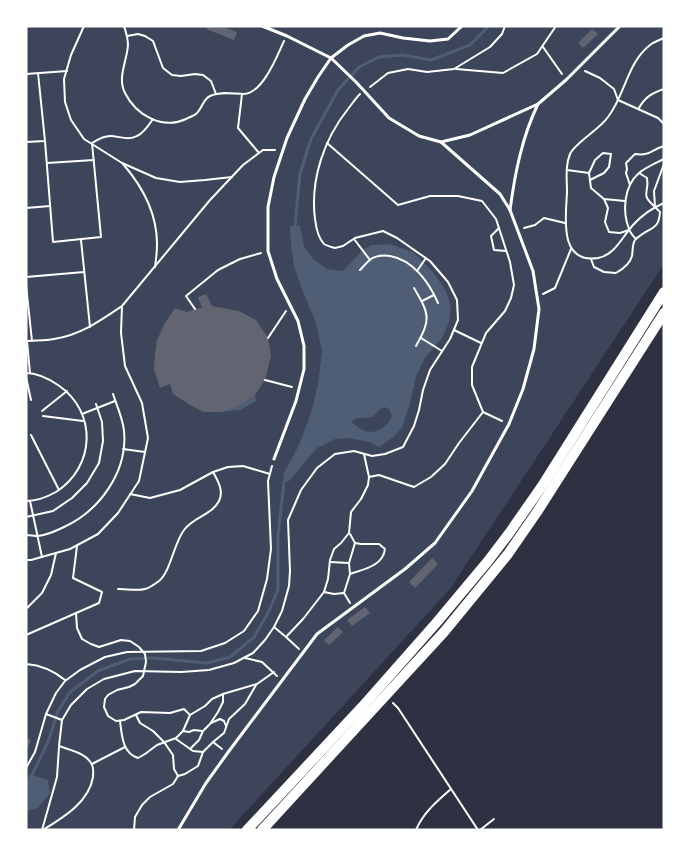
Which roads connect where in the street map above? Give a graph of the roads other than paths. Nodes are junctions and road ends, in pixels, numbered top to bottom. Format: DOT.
graph roads {
  1 [pos="262,26"];
  2 [pos="462,26"];
  3 [pos="620,26"];
  4 [pos="332,58"];
  5 [pos="538,104"];
  6 [pos="441,142"];
  7 [pos="510,210"];
  8 [pos="664,292"];
  9 [pos="664,313"];
  10 [pos="274,459"];
  11 [pos="178,830"];
  12 [pos="247,830"];
  13 [pos="262,830"];
  1 -- 4 [label="lane"];
  2 -- 4 [label="lane"];
  3 -- 5 [label="lane"];
  4 -- 6 [label="lane"];
  4 -- 10 [label="lane"];
  5 -- 6 [label="lane"];
  5 -- 7 [label="lane"];
  6 -- 7 [label="lane"];
  7 -- 11 [label="lane"];
  8 -- 12 [label="main road"];
  9 -- 13 [label="main road"];
}
